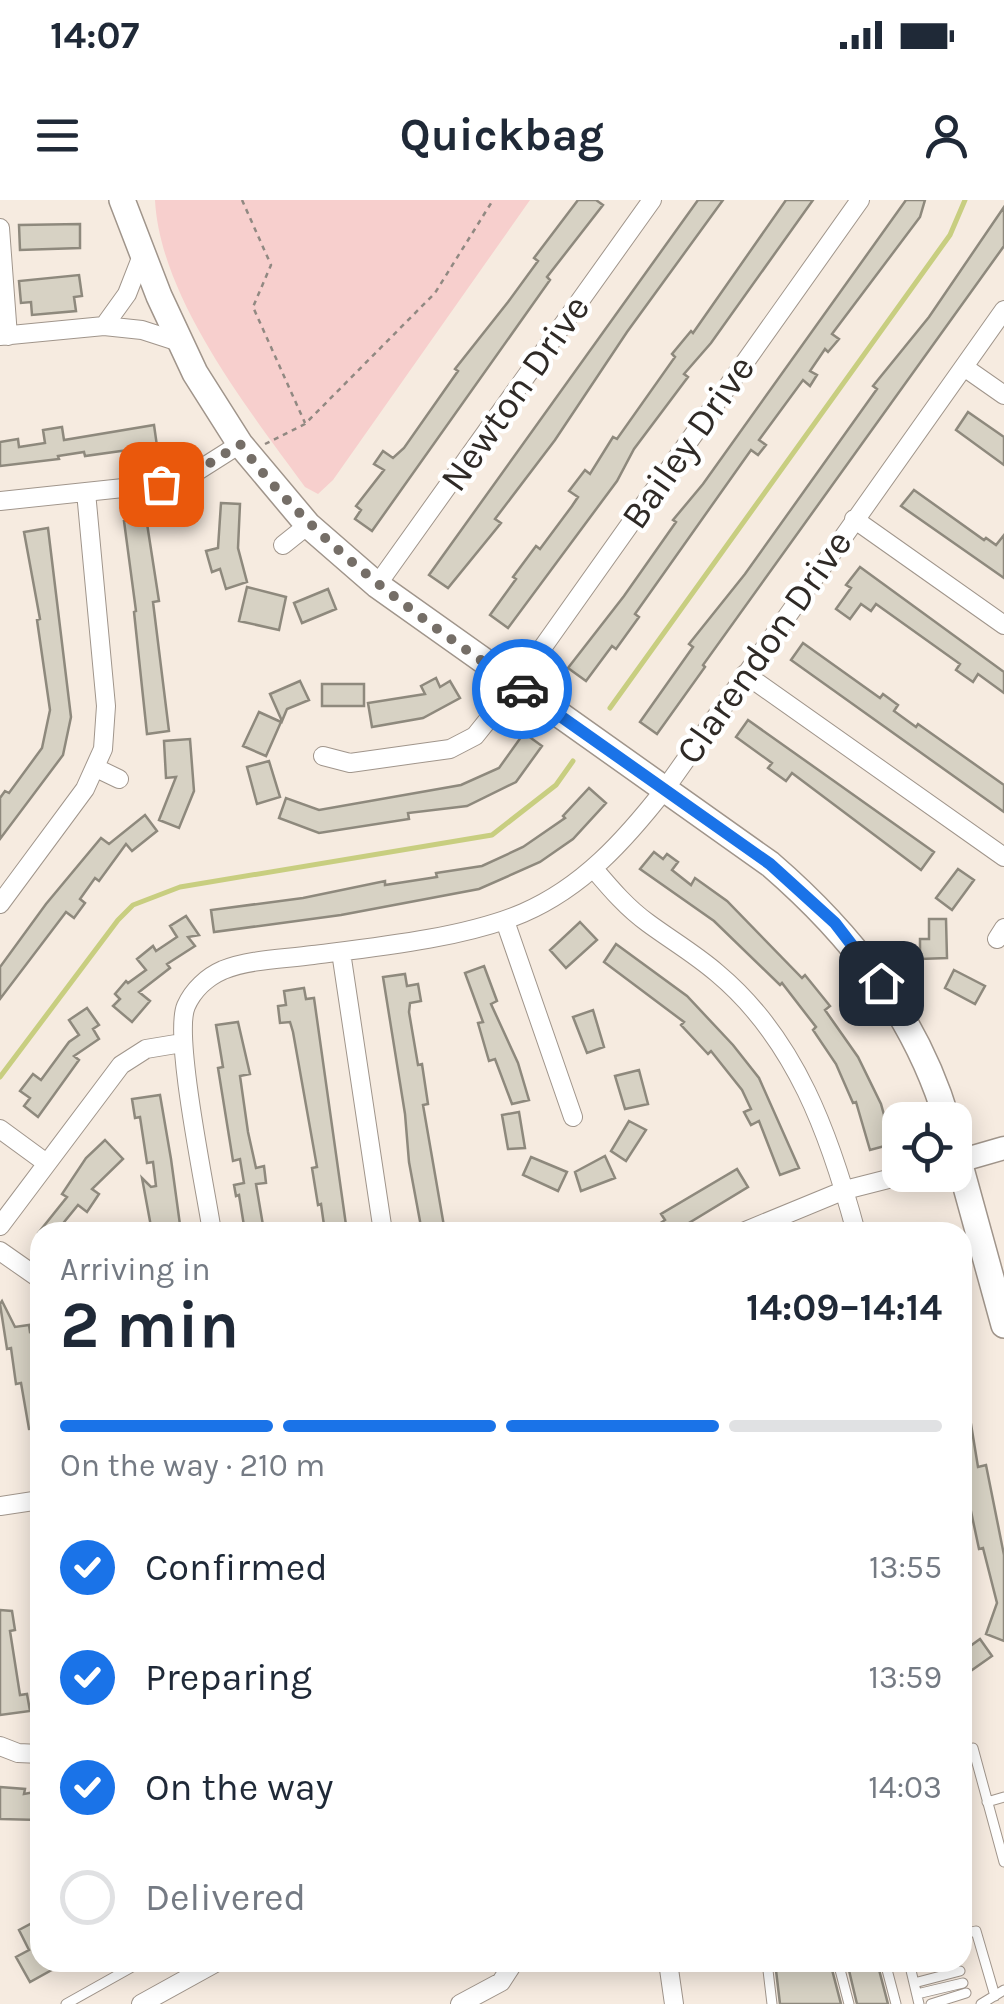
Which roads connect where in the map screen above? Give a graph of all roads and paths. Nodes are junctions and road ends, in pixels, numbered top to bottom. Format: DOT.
graph roads {
  1 [pos="242,200"];
  2 [pos="492,200"];
  3 [pos="652,200"];
  4 [pos="860,200"];
  5 [pos="129,206"];
  6 [pos="0,228"];
  7 [pos="144,253"];
  8 [pos="1004,310"];
  9 [pos="104,326"];
  10 [pos="4,336"];
  11 [pos="180,342"];
  12 [pos="964,368"];
  13 [pos="1004,395"];
  14 [pos="305,424"];
  15 [pos="243,449"];
  16 [pos="86,492"];
  17 [pos="0,501"];
  18 [pos="854,519"];
  19 [pos="308,525"];
  20 [pos="283,545"];
  21 [pos="377,586"];
  22 [pos="1004,624"];
  23 [pos="745,674"];
  24 [pos="516,685"];
  25 [pos="322,756"];
  26 [pos="96,768"];
  27 [pos="119,778"];
  28 [pos="665,790"];
  29 [pos="1004,856"];
  30 [pos="594,869"];
  31 [pos="0,904"];
  32 [pos="505,921"];
  33 [pos="341,952"];
  34 [pos="182,1043"];
  35 [pos="940,1102"];
  36 [pos="573,1117"];
  37 [pos="0,1129"];
  38 [pos="1004,1148"];
  39 [pos="972,1153"];
  40 [pos="45,1162"];
  41 [pos="882,1181"];
  42 [pos="845,1190"];
  43 [pos="966,1192"];
  44 [pos="210,1222"];
  45 [pos="381,1222"];
  46 [pos="768,1222"];
  47 [pos="853,1222"];
  48 [pos="0,1226"];
  49 [pos="0,1251"];
  50 [pos="30,1272"];
  51 [pos="1004,1325"];
  52 [pos="30,1502"];
  53 [pos="0,1506"];
  54 [pos="0,1746"];
  55 [pos="973,1748"];
  56 [pos="30,1754"];
  57 [pos="1004,1797"];
  58 [pos="988,1802"];
  59 [pos="1004,1862"];
  60 [pos="972,1932"];
  61 [pos="126,1972"];
  62 [pos="200,1972"];
  63 [pos="510,1972"];
  64 [pos="669,1972"];
  65 [pos="767,1972"];
  66 [pos="841,1972"];
  67 [pos="888,1972"];
  68 [pos="913,1972"];
  69 [pos="953,1972"];
  70 [pos="914,1983"];
  71 [pos="999,1993"];
  72 [pos="918,1999"];
  73 [pos="80,2001"];
  74 [pos="66,2004"];
  75 [pos="140,2004"];
  76 [pos="460,2004"];
  77 [pos="674,2004"];
  78 [pos="772,2004"];
  79 [pos="849,2004"];
  80 [pos="896,2004"];
  81 [pos="932,2004"];
  82 [pos="982,2004"];
  1 -- 14 [label="path"];
  2 -- 14 [label="path"];
  3 -- 21 [label="street, Newton Drive"];
  4 -- 24 [label="street, Bailey Drive"];
  5 -- 7 [label="main road"];
  6 -- 10 [label="street"];
  7 -- 9 [label="street"];
  7 -- 11 [label="main road"];
  8 -- 12 [label="street, Clarendon Drive"];
  9 -- 10 [label="street"];
  9 -- 11 [label="street"];
  11 -- 15 [label="main road"];
  12 -- 13 [label="street"];
  12 -- 18 [label="street, Clarendon Drive"];
  14 -- 15 [label="path"];
  15 -- 16 [label="street"];
  15 -- 19 [label="main road"];
  16 -- 17 [label="street"];
  16 -- 26 [label="street"];
  18 -- 22 [label="street"];
  18 -- 23 [label="street, Clarendon Drive"];
  19 -- 20 [label="street"];
  19 -- 21 [label="main road"];
  21 -- 24 [label="main road"];
  23 -- 28 [label="street, Clarendon Drive"];
  23 -- 29 [label="street"];
  24 -- 25 [label="street, Bailey Drive"];
  24 -- 28 [label="main road"];
  26 -- 27 [label="street"];
  26 -- 31 [label="street"];
  28 -- 30 [label="street, Clarendon Drive"];
  28 -- 35 [label="main road"];
  30 -- 32 [label="street, Clarendon Drive"];
  30 -- 42 [label="street"];
  32 -- 33 [label="street, Clarendon Drive"];
  32 -- 36 [label="street"];
  33 -- 34 [label="street, Clarendon Drive"];
  33 -- 45 [label="street"];
  34 -- 40 [label="street"];
  34 -- 44 [label="street, Clarendon Drive"];
  37 -- 40 [label="street"];
  38 -- 39 [label="street"];
  40 -- 48 [label="street"];
  41 -- 42 [label="street"];
  42 -- 46 [label="street"];
  42 -- 47 [label="street"];
  43 -- 51 [label="main road"];
  49 -- 50 [label="street"];
  52 -- 53 [label="street"];
  54 -- 56 [label="street"];
  55 -- 58 [label="lane"];
  57 -- 58 [label="lane"];
  58 -- 59 [label="lane"];
  60 -- 71 [label="lane"];
  61 -- 73 [label="lane"];
  62 -- 75 [label="street"];
  63 -- 76 [label="street"];
  64 -- 77 [label="street"];
  65 -- 78 [label="lane"];
  66 -- 79 [label="lane"];
  67 -- 80 [label="lane"];
  68 -- 70 [label="lane"];
  69 -- 70 [label="lane"];
  70 -- 72 [label="lane"];
  71 -- 82 [label="lane"];
  72 -- 81 [label="lane"];
  73 -- 74 [label="lane"];
}
